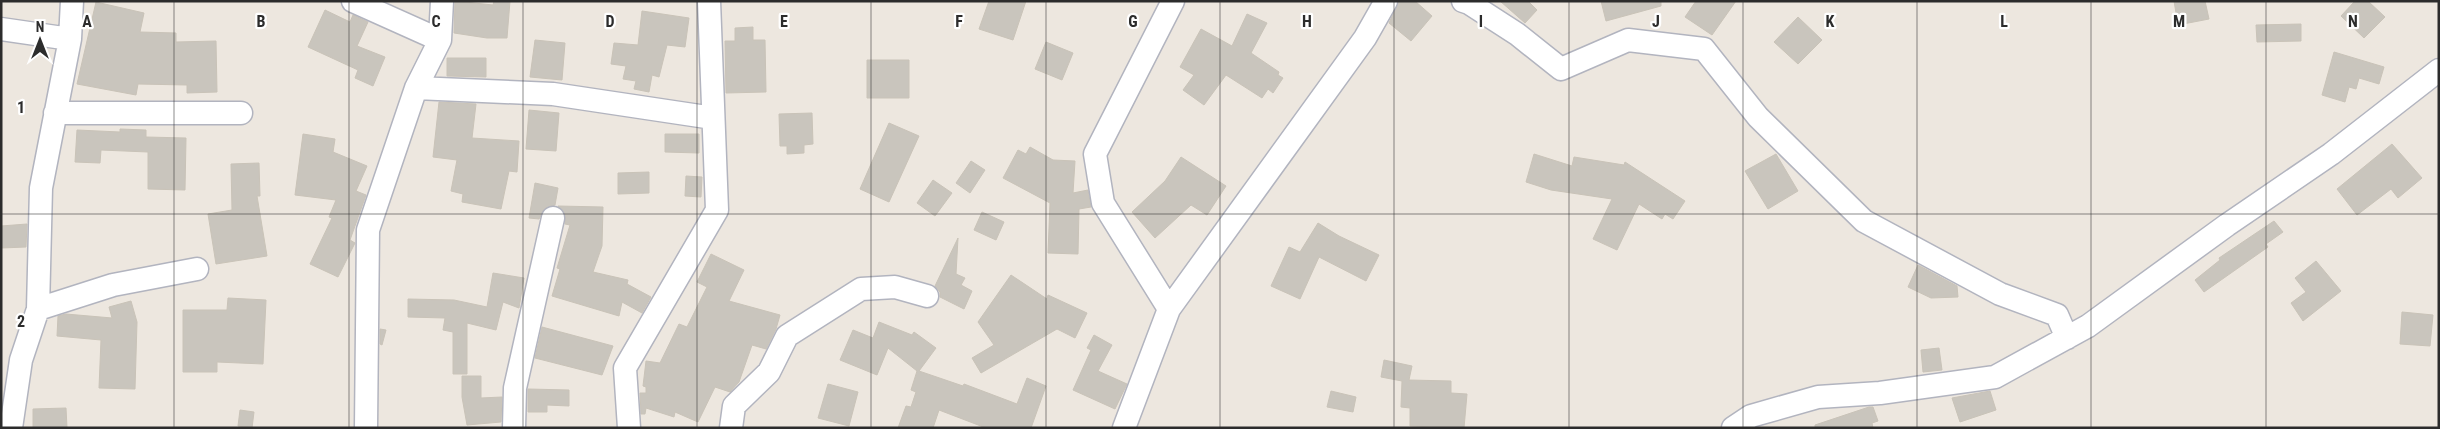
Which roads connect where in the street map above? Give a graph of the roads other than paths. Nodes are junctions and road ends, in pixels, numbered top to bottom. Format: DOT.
graph roads {
  1 [pos="72,1"];
  2 [pos="353,1"];
  3 [pos="442,1"];
  4 [pos="708,1"];
  5 [pos="1173,1"];
  6 [pos="1386,1"];
  7 [pos="1467,2"];
  8 [pos="1,29"];
  9 [pos="70,39"];
  10 [pos="440,40"];
  11 [pos="2439,70"];
  12 [pos="416,88"];
  13 [pos="241,113"];
  14 [pos="55,114"];
  15 [pos="713,118"];
  16 [pos="553,218"];
  17 [pos="197,269"];
  18 [pos="927,296"];
  19 [pos="38,309"];
  20 [pos="1169,309"];
  21 [pos="2067,338"];
  22 [pos="11,428"];
  23 [pos="366,428"];
  24 [pos="514,428"];
  25 [pos="629,428"];
  26 [pos="731,428"];
  27 [pos="1124,428"];
  28 [pos="1733,428"];
  1 -- 9 [label="street"];
  2 -- 10 [label="street"];
  3 -- 10 [label="street"];
  4 -- 15 [label="street"];
  5 -- 20 [label="street"];
  6 -- 20 [label="street"];
  7 -- 21 [label="street"];
  8 -- 9 [label="street"];
  9 -- 14 [label="street"];
  10 -- 12 [label="street"];
  11 -- 21 [label="street"];
  12 -- 15 [label="street"];
  12 -- 23 [label="street"];
  13 -- 14 [label="street"];
  14 -- 19 [label="street"];
  15 -- 25 [label="street"];
  16 -- 24 [label="street"];
  17 -- 19 [label="street"];
  18 -- 26 [label="street"];
  19 -- 22 [label="street"];
  20 -- 27 [label="street"];
  21 -- 28 [label="street"];
}
